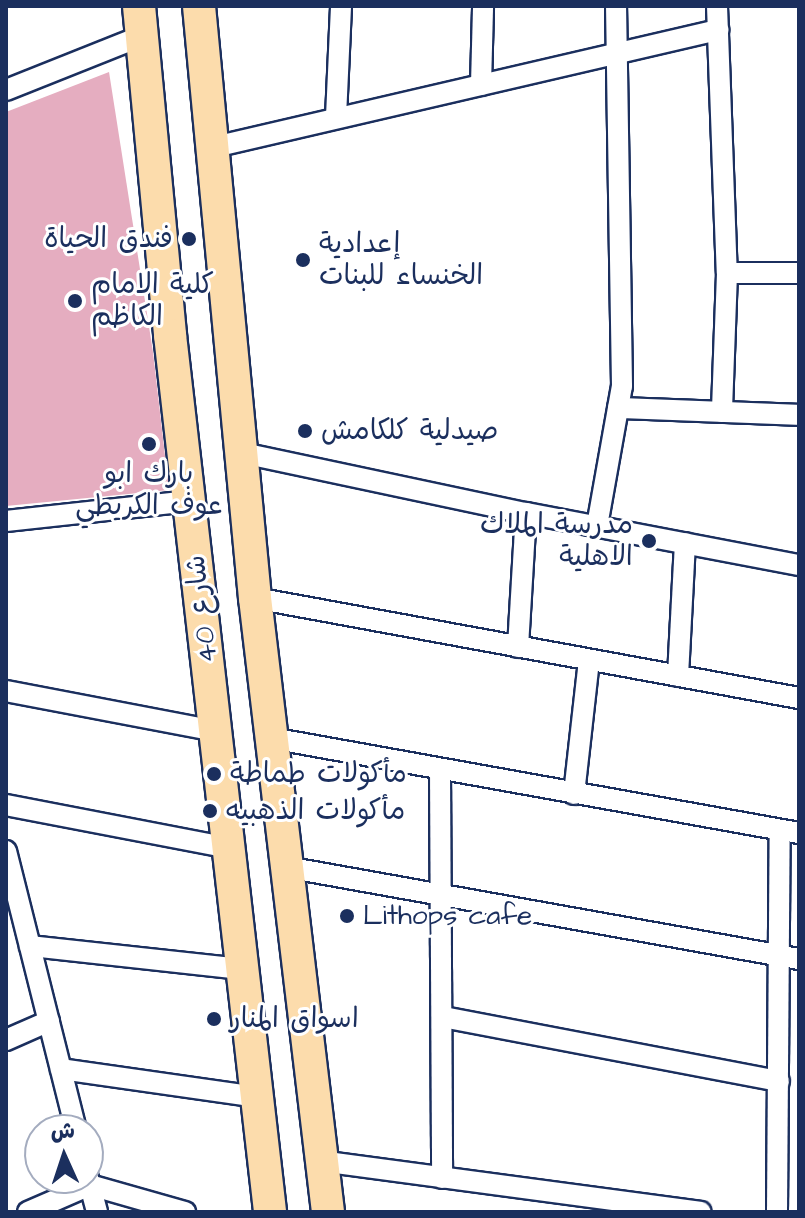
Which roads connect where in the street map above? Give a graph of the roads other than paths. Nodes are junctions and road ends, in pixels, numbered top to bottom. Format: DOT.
graph roads {
  1 [pos="199,6"];
  2 [pos="341,6"];
  3 [pos="483,6"];
  4 [pos="616,6"];
  5 [pos="717,6"];
  6 [pos="141,21"];
  7 [pos="718,30"];
  8 [pos="617,54"];
  9 [pos="481,85"];
  10 [pos="6,90"];
  11 [pos="336,117"];
  12 [pos="210,148"];
  13 [pos="727,273"];
  14 [pos="799,273"];
  15 [pos="618,408"];
  16 [pos="722,412"];
  17 [pos="799,415"];
  18 [pos="243,453"];
  19 [pos="189,501"];
  20 [pos="526,513"];
  21 [pos="6,521"];
  22 [pos="597,526"];
  23 [pos="685,543"];
  24 [pos="799,565"];
  25 [pos="255,598"];
  26 [pos="518,647"];
  27 [pos="589,660"];
  28 [pos="678,676"];
  29 [pos="6,691"];
  30 [pos="799,698"];
  31 [pos="216,731"];
  32 [pos="271,738"];
  33 [pos="440,771"];
  34 [pos="222,786"];
  35 [pos="276,786"];
  36 [pos="574,794"];
  37 [pos="6,805"];
  38 [pos="790,831"];
  39 [pos="6,852"];
  40 [pos="230,852"];
  41 [pos="285,860"];
  42 [pos="442,892"];
  43 [pos="30,946"];
  44 [pos="789,957"];
  45 [pos="243,969"];
  46 [pos="443,1017"];
  47 [pos="49,1021"];
  48 [pos="6,1040"];
  49 [pos="61,1069"];
  50 [pos="779,1081"];
  51 [pos="257,1097"];
  52 [pos="72,1114"];
  53 [pos="320,1161"];
  54 [pos="442,1178"];
  55 [pos="104,1186"];
  56 [pos="63,1194"];
  57 [pos="639,1208"];
  58 [pos="28,1212"];
  59 [pos="185,1212"];
  60 [pos="270,1212"];
  61 [pos="328,1212"];
  62 [pos="701,1212"];
  63 [pos="777,1212"];
  1 -- 12 [label="main road, شارع 40"];
  2 -- 11 [label="street"];
  3 -- 9 [label="street"];
  4 -- 8 [label="street"];
  5 -- 7 [label="street"];
  6 -- 10 [label="street"];
  6 -- 19 [label="main road, شارع 40"];
  7 -- 8 [label="street"];
  7 -- 13 [label="street"];
  8 -- 9 [label="street"];
  8 -- 15 [label="street"];
  9 -- 11 [label="street"];
  11 -- 12 [label="street"];
  12 -- 18 [label="main road, شارع 40"];
  13 -- 14 [label="street"];
  13 -- 16 [label="street"];
  15 -- 16 [label="street"];
  15 -- 22 [label="street"];
  16 -- 17 [label="street"];
  18 -- 20 [label="street"];
  18 -- 25 [label="main road, شارع 40"];
  19 -- 21 [label="street"];
  19 -- 31 [label="main road, شارع 40"];
  20 -- 22 [label="street"];
  20 -- 26 [label="street"];
  22 -- 23 [label="street"];
  23 -- 24 [label="street"];
  23 -- 28 [label="street"];
  25 -- 26 [label="street"];
  25 -- 32 [label="main road, شارع 40"];
  26 -- 27 [label="street"];
  27 -- 28 [label="street"];
  27 -- 36 [label="street"];
  28 -- 30 [label="street"];
  29 -- 31 [label="street"];
  31 -- 34 [label="main road, شارع 40"];
  32 -- 33 [label="street"];
  32 -- 35 [label="main road, شارع 40"];
  33 -- 36 [label="street"];
  33 -- 42 [label="street"];
  34 -- 35 [label="main road"];
  34 -- 40 [label="main road, شارع 40"];
  35 -- 41 [label="main road, شارع 40"];
  36 -- 38 [label="street"];
  37 -- 40 [label="street"];
  38 -- 44 [label="street"];
  39 -- 43 [label="street"];
  40 -- 41 [label="main road"];
  40 -- 45 [label="main road, شارع 40"];
  41 -- 42 [label="street"];
  41 -- 53 [label="main road, شارع 40"];
  42 -- 44 [label="street"];
  42 -- 46 [label="street"];
  43 -- 45 [label="street"];
  43 -- 47 [label="street"];
  44 -- 50 [label="street"];
  45 -- 51 [label="main road, شارع 40"];
  46 -- 50 [label="street"];
  46 -- 54 [label="street"];
  47 -- 48 [label="street"];
  47 -- 49 [label="street"];
  49 -- 51 [label="street"];
  49 -- 52 [label="street"];
  50 -- 63 [label="street"];
  51 -- 60 [label="main road, شارع 40"];
  53 -- 54 [label="street"];
  53 -- 61 [label="main road, شارع 40"];
  54 -- 57 [label="street"];
  55 -- 59 [label="street"];
  56 -- 58 [label="street"];
  57 -- 62 [label="street"];
}
